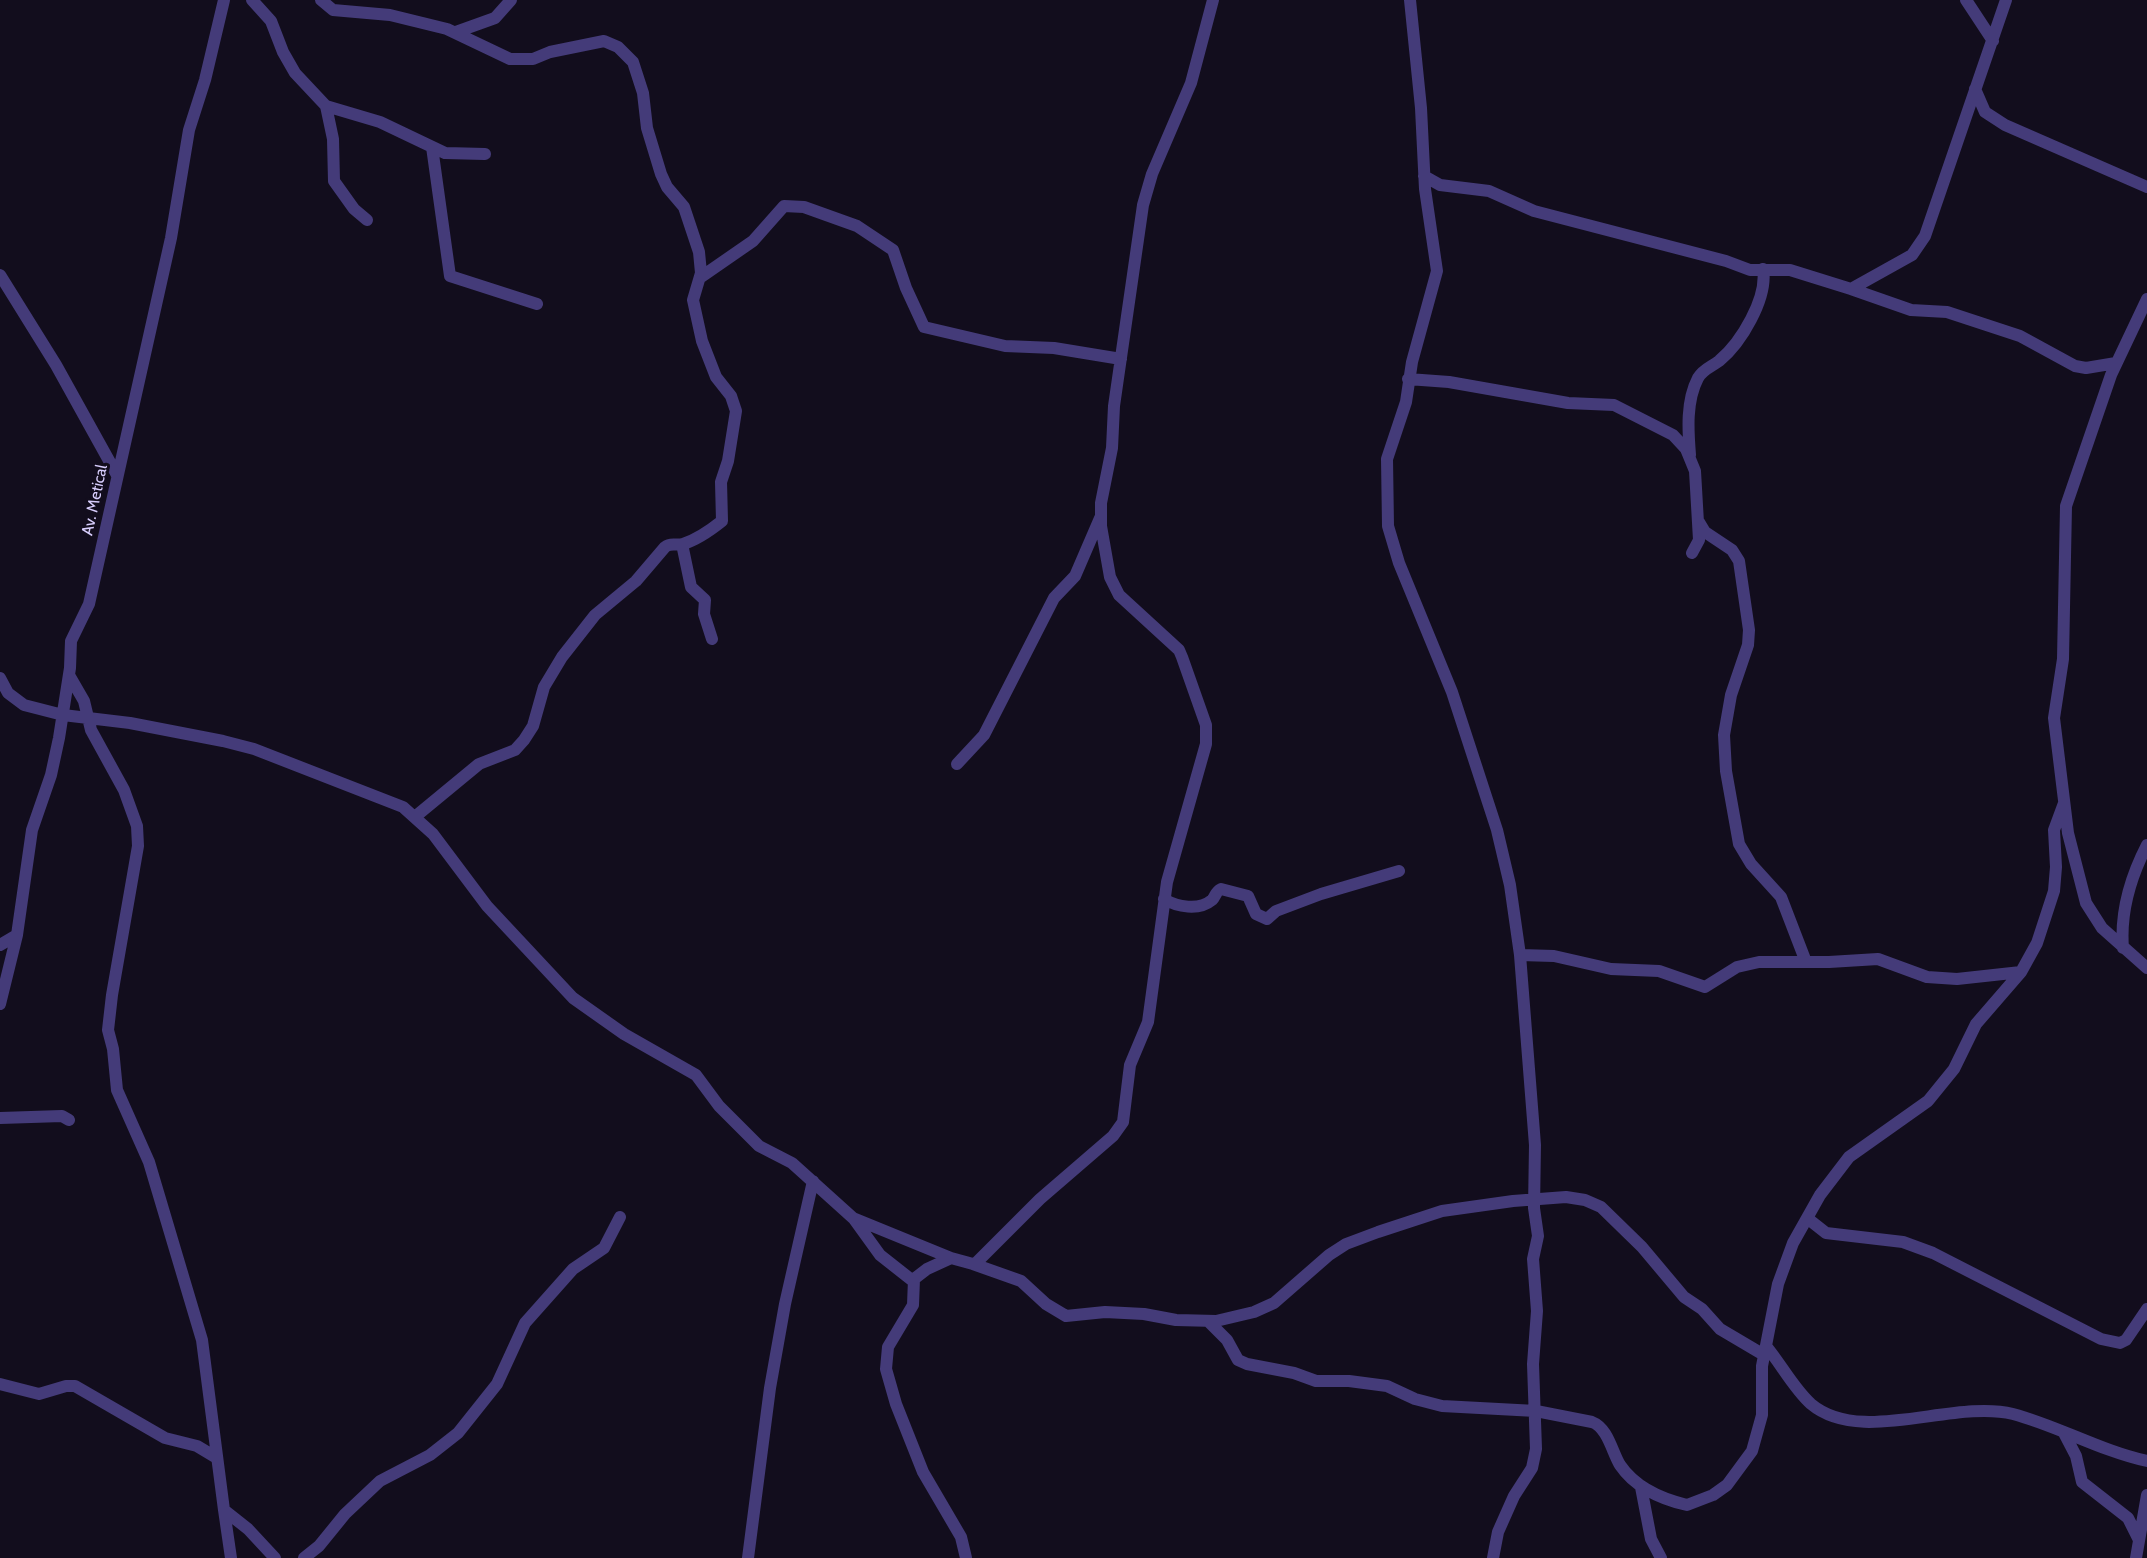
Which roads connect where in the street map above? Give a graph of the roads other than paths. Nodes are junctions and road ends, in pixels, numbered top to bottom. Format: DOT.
graph roads {
  1 [pos="224,0"];
  2 [pos="252,0"];
  3 [pos="321,0"];
  4 [pos="510,0"];
  5 [pos="1213,0"];
  6 [pos="1410,0"];
  7 [pos="1966,0"];
  8 [pos="2006,0"];
  9 [pos="456,32"];
  10 [pos="1993,41"];
  11 [pos="1975,89"];
  12 [pos="326,106"];
  13 [pos="432,147"];
  14 [pos="485,154"];
  15 [pos="1424,176"];
  16 [pos="2147,187"];
  17 [pos="367,220"];
  18 [pos="1763,269"];
  19 [pos="0,274"];
  20 [pos="701,277"];
  21 [pos="1851,289"];
  22 [pos="2147,299"];
  23 [pos="537,304"];
  24 [pos="1121,359"];
  25 [pos="2116,363"];
  26 [pos="1408,379"];
  27 [pos="1691,458"];
  28 [pos="117,475"];
  29 [pos="1100,517"];
  30 [pos="1699,522"];
  31 [pos="682,544"];
  32 [pos="1692,553"];
  33 [pos="712,639"];
  34 [pos="69,675"];
  35 [pos="0,678"];
  36 [pos="63,715"];
  37 [pos="87,718"];
  38 [pos="957,764"];
  39 [pos="2064,803"];
  40 [pos="416,816"];
  41 [pos="2147,845"];
  42 [pos="1399,871"];
  43 [pos="1164,899"];
  44 [pos="17,935"];
  45 [pos="0,945"];
  46 [pos="2123,948"];
  47 [pos="1520,955"];
  48 [pos="1806,962"];
  49 [pos="4,966"];
  50 [pos="2147,968"];
  51 [pos="2021,972"];
  52 [pos="0,1004"];
  53 [pos="0,1118"];
  54 [pos="69,1120"];
  55 [pos="813,1181"];
  56 [pos="1534,1199"];
  57 [pos="620,1217"];
  58 [pos="853,1218"];
  59 [pos="1807,1218"];
  60 [pos="951,1258"];
  61 [pos="973,1264"];
  62 [pos="913,1281"];
  63 [pos="2147,1309"];
  64 [pos="1209,1322"];
  65 [pos="1765,1351"];
  66 [pos="0,1384"];
  67 [pos="1536,1411"];
  68 [pos="2064,1433"];
  69 [pos="217,1458"];
  70 [pos="2147,1461"];
  71 [pos="1641,1487"];
  72 [pos="2147,1496"];
  73 [pos="224,1510"];
  74 [pos="2139,1540"];
  75 [pos="231,1558"];
  76 [pos="275,1558"];
  77 [pos="304,1558"];
  78 [pos="748,1558"];
  79 [pos="966,1558"];
  80 [pos="1493,1558"];
  81 [pos="1661,1558"];
  82 [pos="2136,1558"];
  1 -- 28 [label="street, Av. Metical"];
  2 -- 12 [label="street"];
  3 -- 9 [label="street"];
  4 -- 9 [label="street"];
  5 -- 24 [label="street"];
  6 -- 15 [label="street"];
  7 -- 10 [label="street"];
  8 -- 10 [label="street"];
  9 -- 20 [label="street"];
  10 -- 11 [label="street"];
  11 -- 16 [label="street"];
  11 -- 21 [label="street"];
  12 -- 13 [label="street"];
  12 -- 17 [label="street"];
  13 -- 14 [label="street"];
  13 -- 23 [label="street"];
  15 -- 18 [label="street"];
  15 -- 26 [label="street"];
  18 -- 21 [label="street"];
  18 -- 27 [label="street"];
  19 -- 28 [label="street"];
  20 -- 24 [label="street"];
  20 -- 31 [label="street"];
  21 -- 25 [label="street"];
  22 -- 25 [label="street"];
  24 -- 29 [label="street"];
  25 -- 39 [label="street"];
  26 -- 27 [label="street"];
  26 -- 47 [label="street"];
  27 -- 30 [label="street"];
  28 -- 34 [label="street, Av. Metical"];
  29 -- 38 [label="street"];
  29 -- 43 [label="street"];
  30 -- 32 [label="street"];
  30 -- 48 [label="street"];
  31 -- 33 [label="street"];
  31 -- 40 [label="street"];
  34 -- 36 [label="street, Av. Metical"];
  34 -- 37 [label="street"];
  35 -- 36 [label="street"];
  36 -- 37 [label="street"];
  36 -- 44 [label="street, Av. Metical"];
  37 -- 40 [label="street"];
  37 -- 69 [label="street"];
  39 -- 46 [label="street"];
  39 -- 51 [label="street"];
  40 -- 55 [label="street"];
  41 -- 46 [label="street"];
  42 -- 43 [label="street"];
  43 -- 61 [label="street"];
  44 -- 45 [label="street"];
  44 -- 49 [label="street, Av. Metical"];
  46 -- 50 [label="street"];
  47 -- 48 [label="street"];
  47 -- 56 [label="street"];
  48 -- 51 [label="street"];
  49 -- 52 [label="street, Av. Metical"];
  51 -- 59 [label="street"];
  53 -- 54 [label="street"];
  55 -- 58 [label="street"];
  55 -- 78 [label="street"];
  56 -- 64 [label="street"];
  56 -- 65 [label="street"];
  56 -- 67 [label="street"];
  57 -- 77 [label="street"];
  58 -- 60 [label="street"];
  58 -- 62 [label="street"];
  59 -- 63 [label="street"];
  59 -- 65 [label="street"];
  60 -- 61 [label="street"];
  60 -- 62 [label="street"];
  61 -- 64 [label="street"];
  62 -- 79 [label="street"];
  64 -- 67 [label="street"];
  65 -- 68 [label="street"];
  65 -- 71 [label="street"];
  66 -- 69 [label="street"];
  67 -- 71 [label="street"];
  67 -- 80 [label="street"];
  68 -- 70 [label="street"];
  68 -- 74 [label="street"];
  69 -- 73 [label="street"];
  71 -- 81 [label="street"];
  72 -- 74 [label="street"];
  73 -- 75 [label="street"];
  73 -- 76 [label="street"];
  74 -- 82 [label="street"];
}
